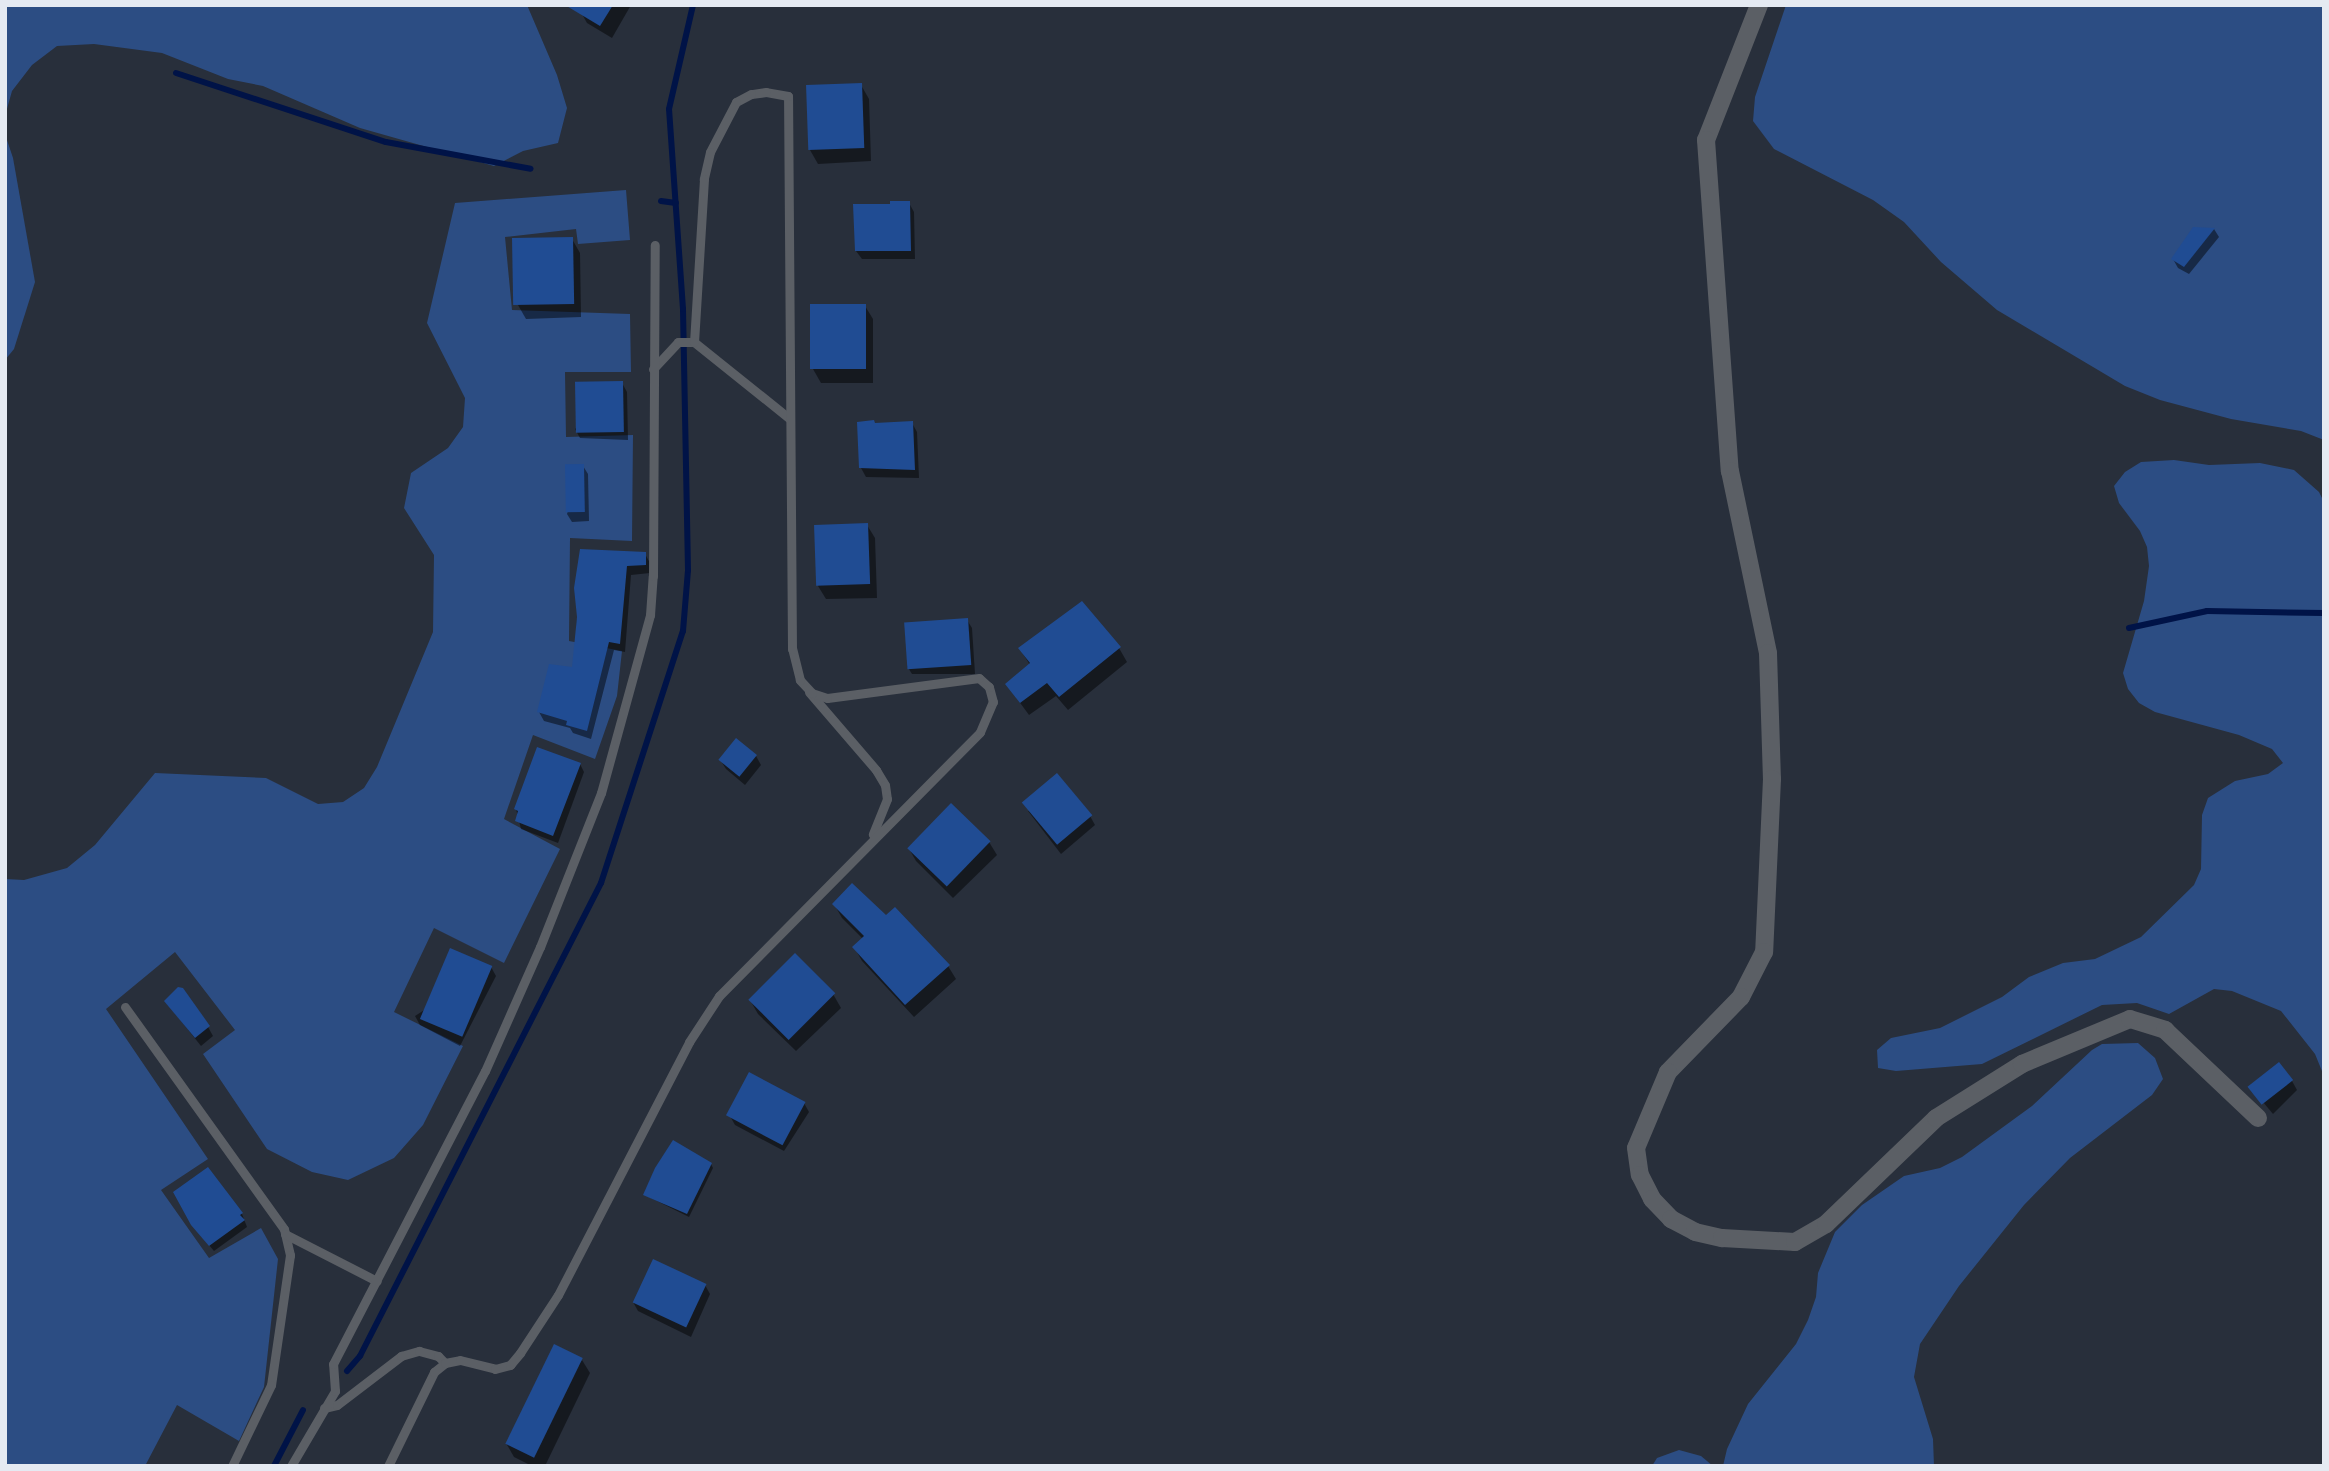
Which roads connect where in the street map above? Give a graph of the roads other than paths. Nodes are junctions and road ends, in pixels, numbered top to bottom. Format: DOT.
graph roads {
  1 [pos="1759,5"];
  2 [pos="655,245"];
  3 [pos="693,342"];
  4 [pos="653,369"];
  5 [pos="790,419"];
  6 [pos="800,680"];
  7 [pos="870,841"];
  8 [pos="125,1007"];
  9 [pos="2258,1118"];
  10 [pos="285,1234"];
  11 [pos="377,1281"];
  12 [pos="445,1363"];
  13 [pos="324,1408"];
  14 [pos="232,1466"];
  15 [pos="291,1466"];
  16 [pos="388,1466"];
  1 -- 9 [label="street"];
  2 -- 4 [label="lane"];
  3 -- 4 [label="lane"];
  3 -- 5 [label="lane"];
  3 -- 5 [label="lane"];
  4 -- 11 [label="lane"];
  5 -- 6 [label="lane"];
  6 -- 7 [label="lane"];
  6 -- 7 [label="lane"];
  7 -- 12 [label="lane"];
  8 -- 10 [label="lane"];
  10 -- 11 [label="lane"];
  10 -- 14 [label="lane"];
  11 -- 13 [label="lane"];
  12 -- 13 [label="lane"];
  12 -- 16 [label="lane"];
  13 -- 15 [label="lane"];
}
